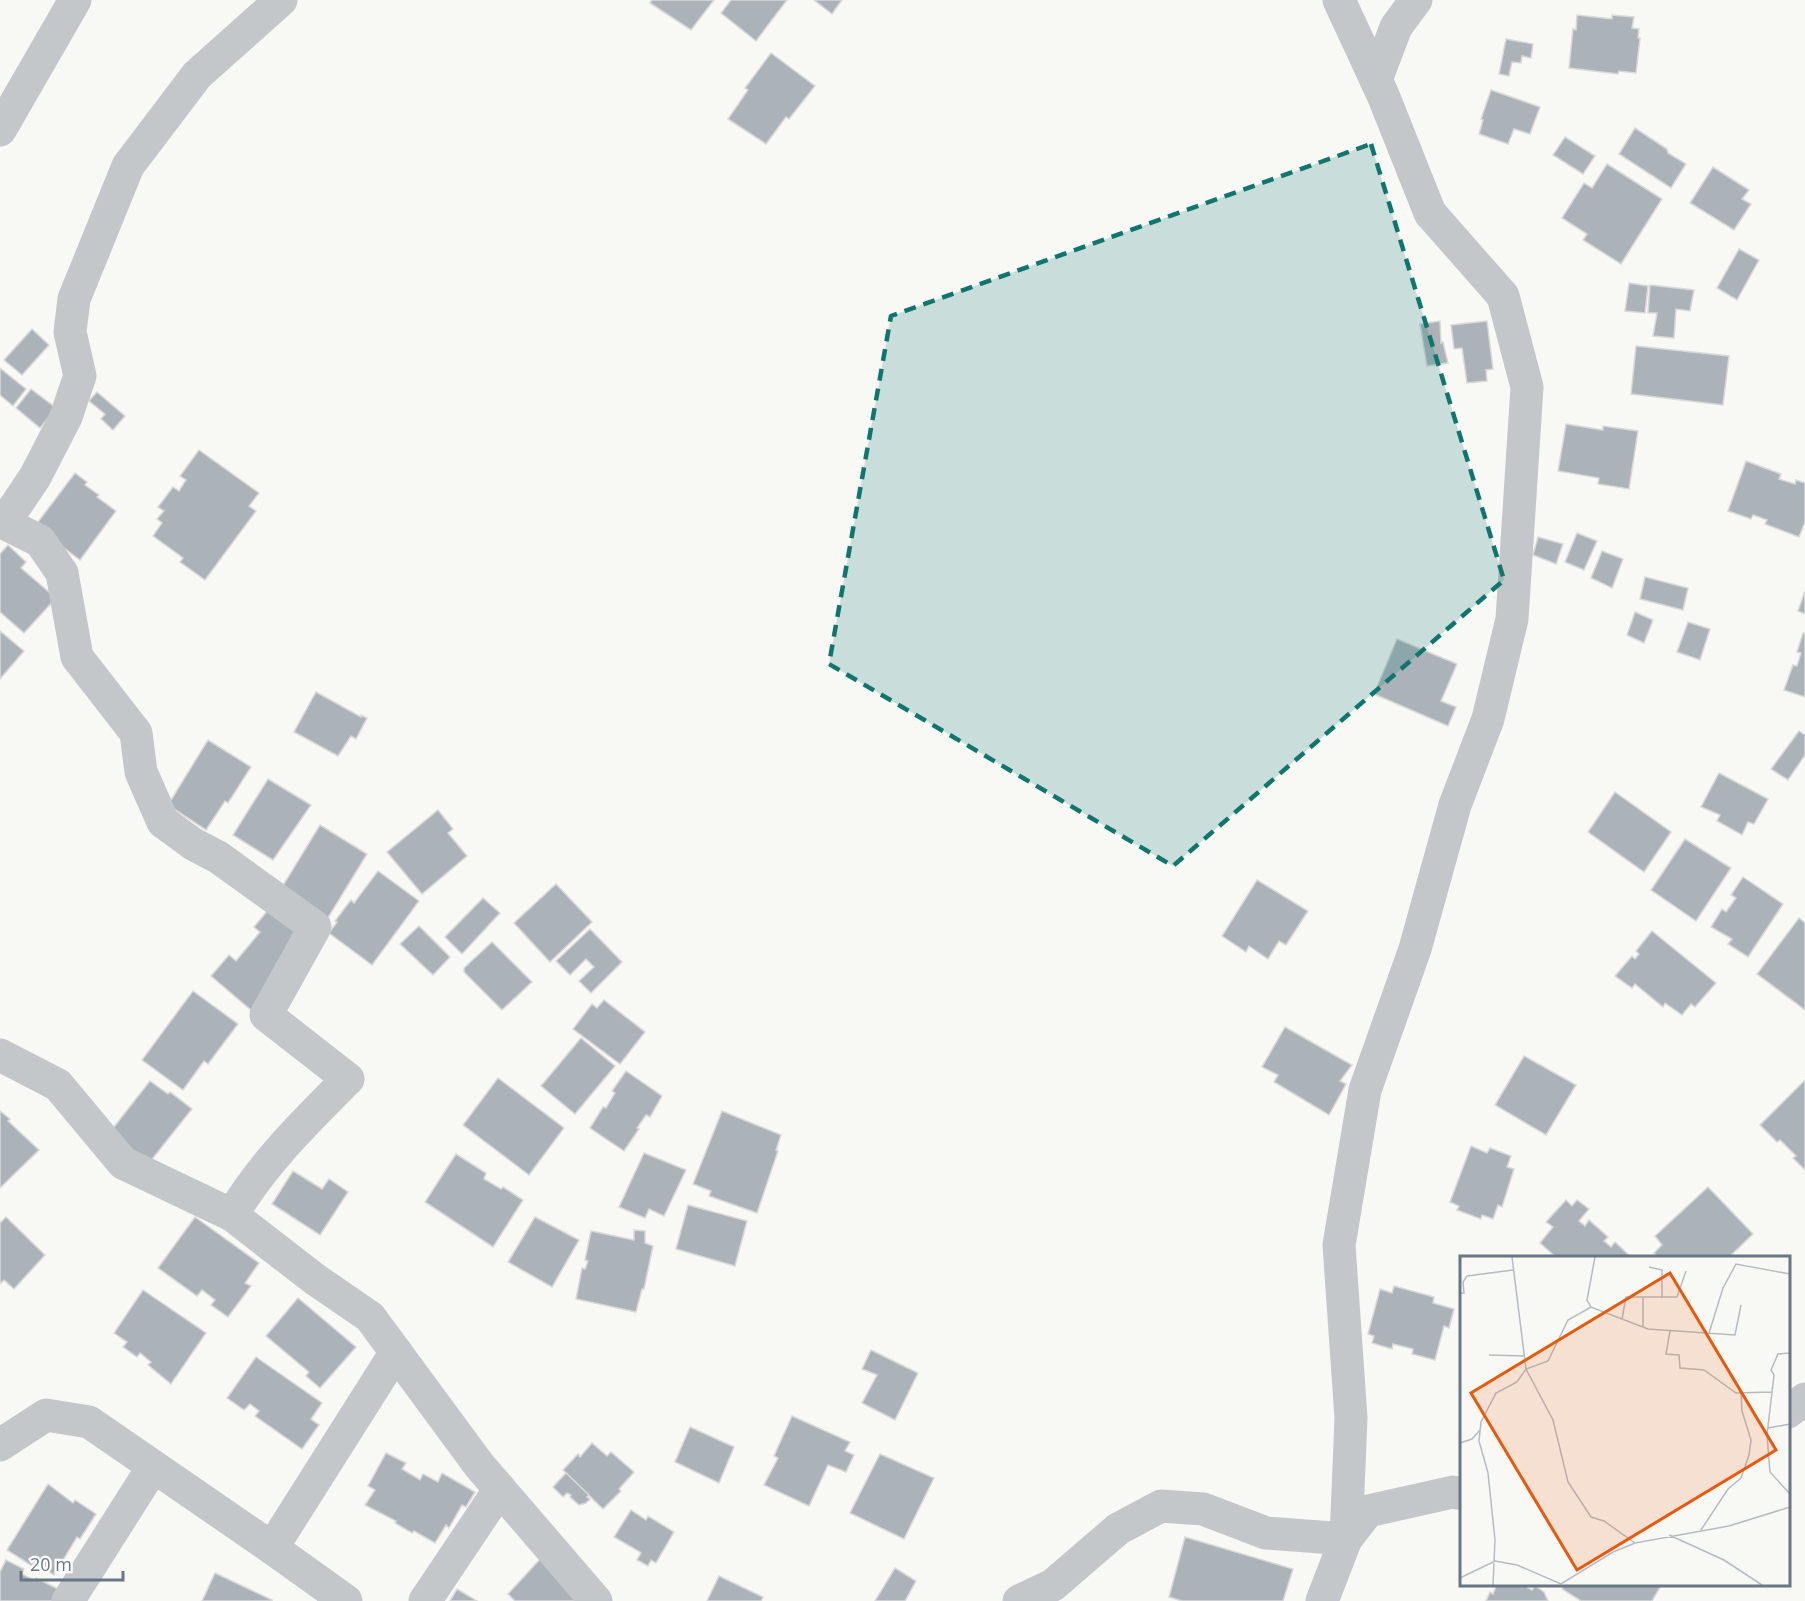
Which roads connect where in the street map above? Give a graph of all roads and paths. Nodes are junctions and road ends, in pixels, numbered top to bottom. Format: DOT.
graph roads {
  1 [pos="75,0"];
  2 [pos="281,0"];
  3 [pos="1339,0"];
  4 [pos="1416,0"];
  5 [pos="1376,80"];
  6 [pos="0,130"];
  7 [pos="2,521"];
  8 [pos="0,1054"];
  9 [pos="232,1215"];
  10 [pos="396,1353"];
  11 [pos="1805,1399"];
  12 [pos="1790,1410"];
  13 [pos="0,1445"];
  14 [pos="153,1467"];
  15 [pos="500,1489"];
  16 [pos="1460,1494"];
  17 [pos="1346,1539"];
  18 [pos="272,1548"];
  19 [pos="68,1601"];
  20 [pos="346,1601"];
  21 [pos="425,1601"];
  22 [pos="596,1601"];
  23 [pos="1019,1601"];
  24 [pos="1322,1601"];
  1 -- 6 [label="street"];
  2 -- 7 [label="street"];
  3 -- 5 [label="street"];
  4 -- 5 [label="street"];
  5 -- 17 [label="street"];
  7 -- 9 [label="street"];
  8 -- 9 [label="street"];
  9 -- 10 [label="street"];
  10 -- 15 [label="street"];
  10 -- 18 [label="street"];
  11 -- 12 [label="street"];
  13 -- 14 [label="street"];
  14 -- 18 [label="street"];
  14 -- 19 [label="street"];
  15 -- 21 [label="street"];
  15 -- 22 [label="street"];
  16 -- 17 [label="street"];
  17 -- 23 [label="street"];
  17 -- 24 [label="street"];
  18 -- 20 [label="street"];
}
